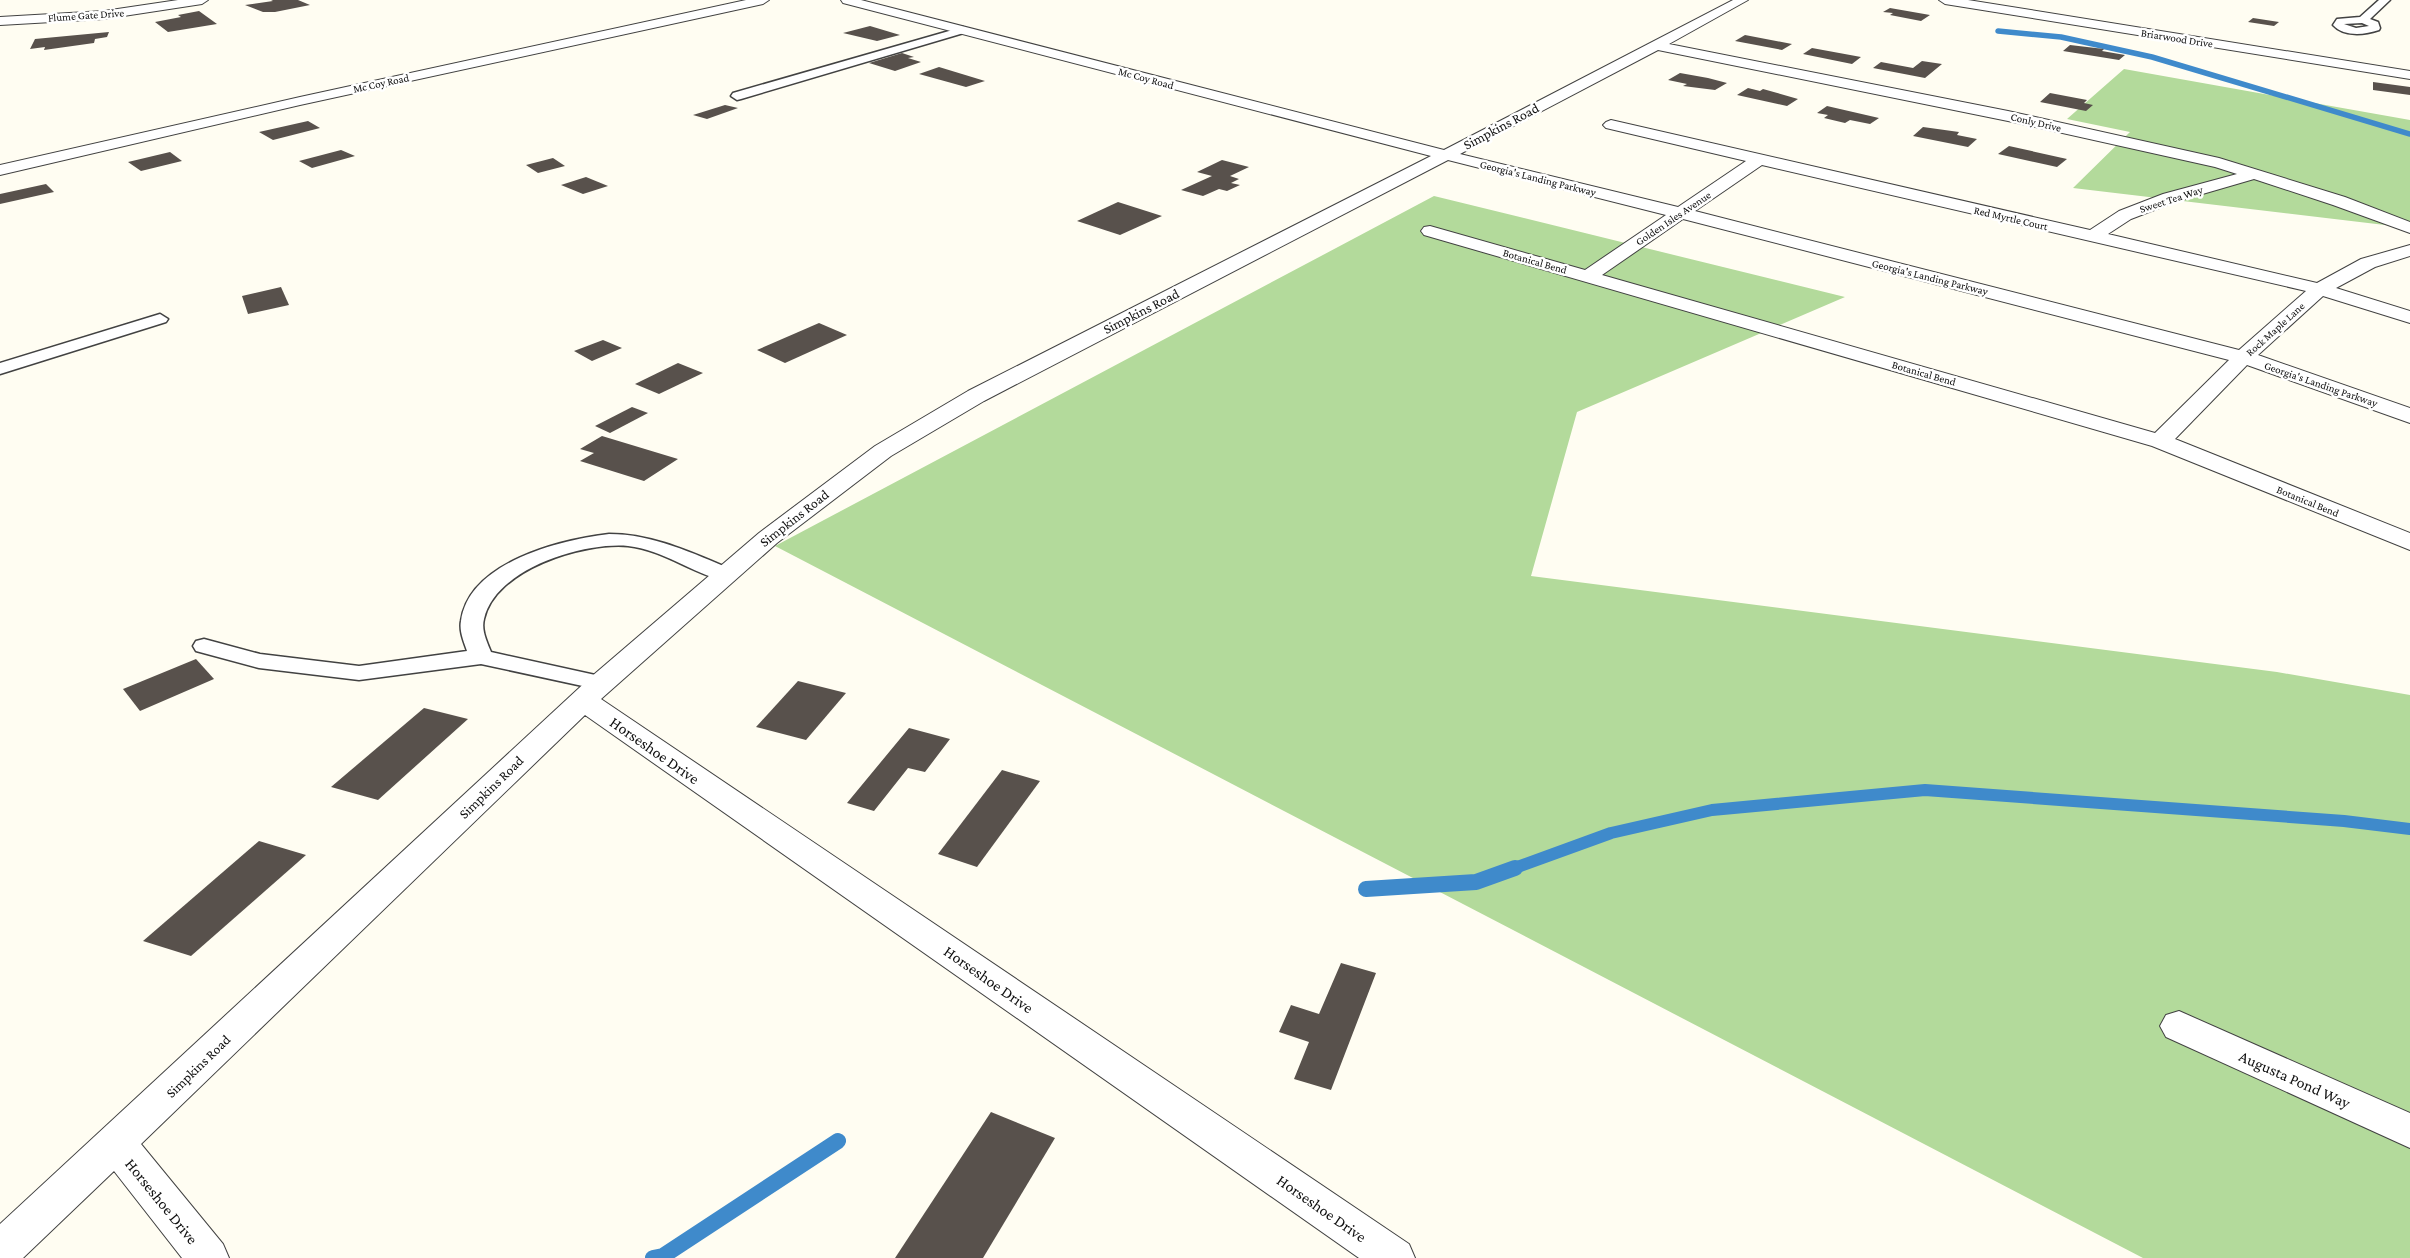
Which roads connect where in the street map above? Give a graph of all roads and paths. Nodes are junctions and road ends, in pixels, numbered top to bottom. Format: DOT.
graph roads {
  1 [pos="202,0"];
  2 [pos="763,0"];
  3 [pos="847,0"];
  4 [pos="1742,0"];
  5 [pos="1945,0"];
  6 [pos="2385,0"];
  7 [pos="2363,20"];
  8 [pos="0,21"];
  9 [pos="963,30"];
  10 [pos="1655,45"];
  11 [pos="2410,75"];
  12 [pos="737,96"];
  13 [pos="1611,125"];
  14 [pos="1446,155"];
  15 [pos="1758,160"];
  16 [pos="0,170"];
  17 [pos="2255,174"];
  18 [pos="1682,213"];
  19 [pos="2410,228"];
  20 [pos="1430,231"];
  21 [pos="2092,237"];
  22 [pos="2410,250"];
  23 [pos="1588,276"];
  24 [pos="2320,289"];
  25 [pos="2410,317"];
  26 [pos="160,319"];
  27 [pos="2243,357"];
  28 [pos="0,369"];
  29 [pos="2410,416"];
  30 [pos="2160,441"];
  31 [pos="2410,542"];
  32 [pos="725,575"];
  33 [pos="204,646"];
  34 [pos="481,657"];
  35 [pos="592,691"];
  36 [pos="2179,1026"];
  37 [pos="2410,1131"];
  38 [pos="116,1143"];
  39 [pos="0,1252"];
  40 [pos="208,1258"];
  41 [pos="1394,1258"];
  1 -- 8 [label="street, Flume Gate Drive"];
  2 -- 16 [label="street, Mc Coy Road"];
  3 -- 9 [label="street, Mc Coy Road"];
  4 -- 10 [label="street, Simpkins Road"];
  5 -- 11 [label="street, Briarwood Drive"];
  6 -- 7 [label="lane"];
  9 -- 12 [label="lane"];
  9 -- 14 [label="street, Mc Coy Road"];
  10 -- 14 [label="street, Simpkins Road"];
  10 -- 17 [label="street, Conly Drive"];
  13 -- 15 [label="street, Red Myrtle Court"];
  14 -- 18 [label="street, Georgia's Landing Parkway"];
  14 -- 32 [label="street, Simpkins Road"];
  15 -- 18 [label="street, Golden Isles Avenue"];
  15 -- 21 [label="street, Red Myrtle Court"];
  17 -- 19 [label="street, Conly Drive"];
  17 -- 21 [label="street, Sweet Tea Way"];
  18 -- 23 [label="street, Golden Isles Avenue"];
  18 -- 27 [label="street, Georgia's Landing Parkway"];
  20 -- 23 [label="street, Botanical Bend"];
  21 -- 24 [label="street, Red Myrtle Court"];
  22 -- 24 [label="street, Rock Maple Lane"];
  23 -- 30 [label="street, Botanical Bend"];
  24 -- 25 [label="street, Red Myrtle Court"];
  24 -- 27 [label="street, Rock Maple Lane"];
  26 -- 28 [label="lane"];
  27 -- 29 [label="street, Georgia's Landing Parkway"];
  27 -- 30 [label="street, Rock Maple Lane"];
  30 -- 31 [label="street, Botanical Bend"];
  32 -- 34 [label="lane"];
  32 -- 35 [label="street, Simpkins Road"];
  33 -- 34 [label="lane"];
  34 -- 35 [label="lane"];
  35 -- 38 [label="street, Simpkins Road"];
  35 -- 41 [label="street, Horseshoe Drive"];
  36 -- 37 [label="street, Augusta Pond Way"];
  38 -- 39 [label="street, Simpkins Road"];
  38 -- 40 [label="street, Horseshoe Drive"];
}
